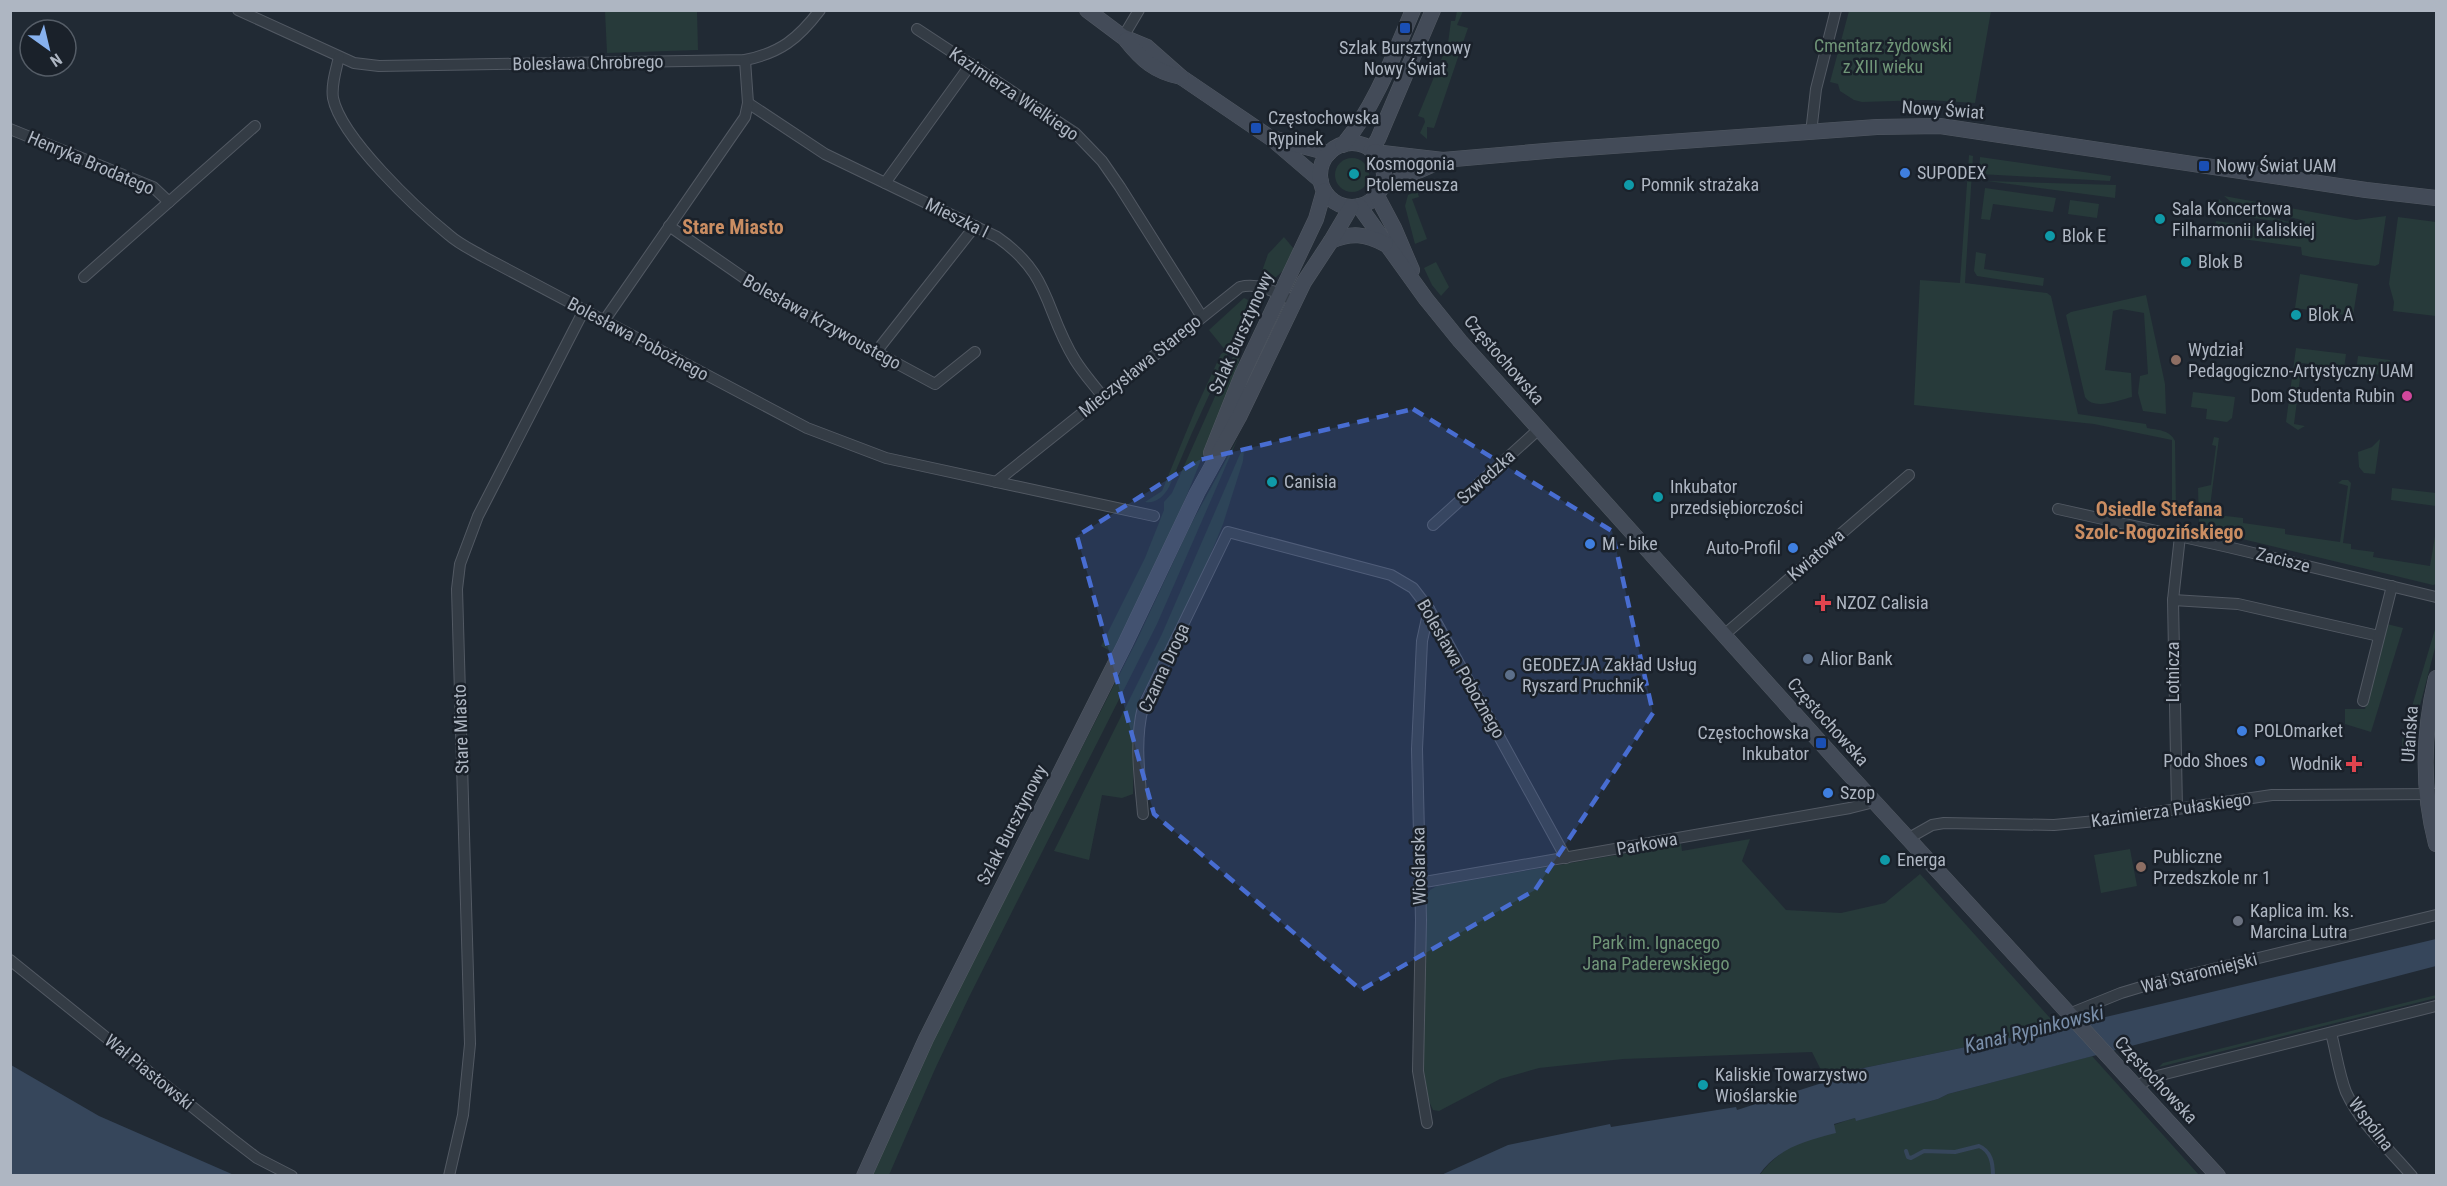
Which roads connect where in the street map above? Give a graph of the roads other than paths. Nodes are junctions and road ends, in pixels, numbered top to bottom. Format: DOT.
graph roads {
  1 [pos="238,10"];
  2 [pos="820,10"];
  3 [pos="1087,10"];
  4 [pos="1139,10"];
  5 [pos="1413,10"];
  6 [pos="1433,10"];
  7 [pos="1836,10"];
  8 [pos="917,29"];
  9 [pos="1123,37"];
  10 [pos="339,57"];
  11 [pos="745,60"];
  12 [pos="971,64"];
  13 [pos="748,103"];
  14 [pos="1384,124"];
  15 [pos="255,126"];
  16 [pos="10,129"];
  17 [pos="1811,133"];
  18 [pos="1272,138"];
  19 [pos="1336,149"];
  20 [pos="1372,151"];
  21 [pos="1407,156"];
  22 [pos="1443,160"];
  23 [pos="885,183"];
  24 [pos="1322,186"];
  25 [pos="1379,191"];
  26 [pos="2436,198"];
  27 [pos="169,202"];
  28 [pos="1355,207"];
  29 [pos="669,226"];
  30 [pos="975,226"];
  31 [pos="1331,241"];
  32 [pos="1386,244"];
  33 [pos="84,277"];
  34 [pos="1417,287"];
  35 [pos="1279,294"];
  36 [pos="1294,301"];
  37 [pos="584,310"];
  38 [pos="1202,317"];
  39 [pos="604,321"];
  40 [pos="876,352"];
  41 [pos="975,352"];
  42 [pos="1104,397"];
  43 [pos="1539,429"];
  44 [pos="1909,475"];
  45 [pos="996,482"];
  46 [pos="1197,493"];
  47 [pos="2058,509"];
  48 [pos="1154,516"];
  49 [pos="1433,525"];
  50 [pos="1228,532"];
  51 [pos="2180,536"];
  52 [pos="2392,586"];
  53 [pos="2436,597"];
  54 [pos="2173,600"];
  55 [pos="1429,609"];
  56 [pos="1724,635"];
  57 [pos="2379,636"];
  58 [pos="2436,678"];
  59 [pos="2363,701"];
  60 [pos="2432,794"];
  61 [pos="1874,802"];
  62 [pos="2177,809"];
  63 [pos="1143,814"];
  64 [pos="1909,838"];
  65 [pos="2436,844"];
  66 [pos="1566,858"];
  67 [pos="1419,883"];
  68 [pos="2436,915"];
  69 [pos="10,960"];
  70 [pos="2436,1006"];
  71 [pos="2072,1017"];
  72 [pos="2331,1033"];
  73 [pos="2137,1087"];
  74 [pos="1426,1123"];
  75 [pos="292,1176"];
  76 [pos="449,1176"];
  77 [pos="864,1176"];
  78 [pos="2218,1176"];
  79 [pos="2412,1176"];
  1 -- 10 [label="street"];
  2 -- 11 [label="street, Bolesława Chrobrego"];
  3 -- 9 [label="street"];
  4 -- 9 [label="street"];
  5 -- 19 [label="street"];
  6 -- 14 [label="street"];
  7 -- 17 [label="street"];
  8 -- 12 [label="street, Kazimierza Wielkiego"];
  9 -- 18 [label="street"];
  10 -- 11 [label="street, Bolesława Chrobrego"];
  10 -- 37 [label="street, Bolesława Pobożnego"];
  11 -- 13 [label="street"];
  12 -- 23 [label="street"];
  12 -- 38 [label="street, Kazimierza Wielkiego"];
  13 -- 23 [label="street, Mieszka I"];
  13 -- 29 [label="street"];
  14 -- 20 [label="street"];
  14 -- 21 [label="street"];
  15 -- 27 [label="street, Henryka Brodatego"];
  16 -- 27 [label="street, Henryka Brodatego"];
  17 -- 22 [label="street, Nowy Świat"];
  17 -- 26 [label="street, Nowy Świat"];
  18 -- 19 [label="street"];
  18 -- 24 [label="street"];
  19 -- 20 [label="street"];
  19 -- 24 [label="street"];
  20 -- 21 [label="street, Nowy Świat"];
  20 -- 25 [label="street"];
  21 -- 22 [label="street, Nowy Świat"];
  22 -- 25 [label="street, Nowy Świat"];
  23 -- 30 [label="street, Mieszka I"];
  24 -- 28 [label="street"];
  24 -- 35 [label="street, Szlak Bursztynowy"];
  25 -- 28 [label="street"];
  25 -- 34 [label="street, Częstochowska"];
  27 -- 33 [label="street, Henryka Brodatego"];
  28 -- 31 [label="street, Szlak Bursztynowy"];
  28 -- 32 [label="street, Częstochowska"];
  29 -- 39 [label="street"];
  29 -- 40 [label="street, Bolesława Krzywoustego"];
  30 -- 40 [label="street"];
  30 -- 42 [label="street, Mieszka I"];
  31 -- 32 [label="street"];
  31 -- 36 [label="street, Szlak Bursztynowy"];
  32 -- 34 [label="street, Częstochowska"];
  34 -- 43 [label="street, Częstochowska"];
  35 -- 36 [label="street, Mieczysława Starego"];
  35 -- 38 [label="street, Mieczysława Starego"];
  35 -- 46 [label="street, Szlak Bursztynowy"];
  36 -- 46 [label="street, Szlak Bursztynowy"];
  37 -- 39 [label="street, Bolesława Pobożnego"];
  37 -- 76 [label="street, Stare Miasto"];
  38 -- 42 [label="street, Mieczysława Starego"];
  39 -- 45 [label="street, Bolesława Pobożnego"];
  40 -- 41 [label="street, Bolesława Krzywoustego"];
  42 -- 45 [label="street, Mieczysława Starego"];
  43 -- 49 [label="street, Szwedzka"];
  43 -- 56 [label="street, Częstochowska"];
  44 -- 56 [label="street, Kwiatowa"];
  45 -- 48 [label="street, Bolesława Pobożnego"];
  46 -- 77 [label="street, Szlak Bursztynowy"];
  47 -- 51 [label="street, Zacisze"];
  50 -- 55 [label="street, Bolesława Pobożnego"];
  50 -- 63 [label="street, Czarna Droga"];
  51 -- 52 [label="street, Zacisze"];
  51 -- 54 [label="street, Lotnicza"];
  52 -- 53 [label="street, Zacisze"];
  52 -- 57 [label="street"];
  54 -- 57 [label="street"];
  54 -- 62 [label="street, Lotnicza"];
  55 -- 66 [label="street, Bolesława Pobożnego"];
  55 -- 67 [label="street, Wioślarska"];
  56 -- 61 [label="street, Częstochowska"];
  57 -- 59 [label="street"];
  58 -- 60 [label="street, Ułańska"];
  60 -- 62 [label="street, Kazimierza Pułaskiego"];
  60 -- 65 [label="street, Ułańska"];
  61 -- 64 [label="street, Częstochowska"];
  61 -- 66 [label="street, Parkowa"];
  62 -- 64 [label="street, Kazimierza Pułaskiego"];
  64 -- 71 [label="street, Częstochowska"];
  66 -- 67 [label="street, Parkowa"];
  67 -- 74 [label="street, Wioślarska"];
  68 -- 71 [label="street, Wał Staromiejski"];
  69 -- 75 [label="street, Wał Piastowski"];
  70 -- 72 [label="street"];
  71 -- 73 [label="street, Częstochowska"];
  72 -- 73 [label="street"];
  72 -- 79 [label="street, Wspólna"];
  73 -- 78 [label="street, Częstochowska"];
}
